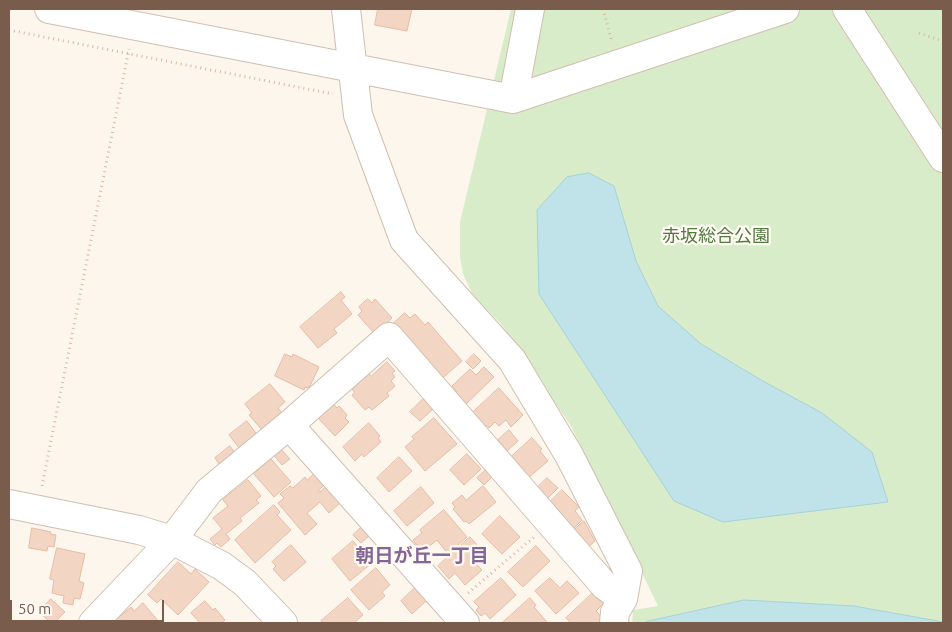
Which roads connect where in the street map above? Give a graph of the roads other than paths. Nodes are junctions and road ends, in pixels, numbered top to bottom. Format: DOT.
graph roads {
  1 [pos="49,9"];
  2 [pos="346,9"];
  3 [pos="530,9"];
  4 [pos="785,9"];
  5 [pos="848,9"];
  6 [pos="354,68"];
  7 [pos="513,99"];
  8 [pos="943,158"];
  9 [pos="289,425"];
  10 [pos="9,504"];
  11 [pos="172,540"];
  12 [pos="619,611"];
  13 [pos="458,616"];
  14 [pos="93,623"];
  15 [pos="283,623"];
  1 -- 6 [label="street"];
  2 -- 6 [label="street"];
  3 -- 7 [label="street"];
  4 -- 7 [label="street"];
  5 -- 8 [label="street"];
  6 -- 7 [label="street"];
  6 -- 12 [label="street"];
  9 -- 11 [label="street"];
  9 -- 12 [label="street"];
  9 -- 13 [label="street"];
  10 -- 11 [label="street"];
  11 -- 14 [label="street"];
  11 -- 15 [label="street"];
}
